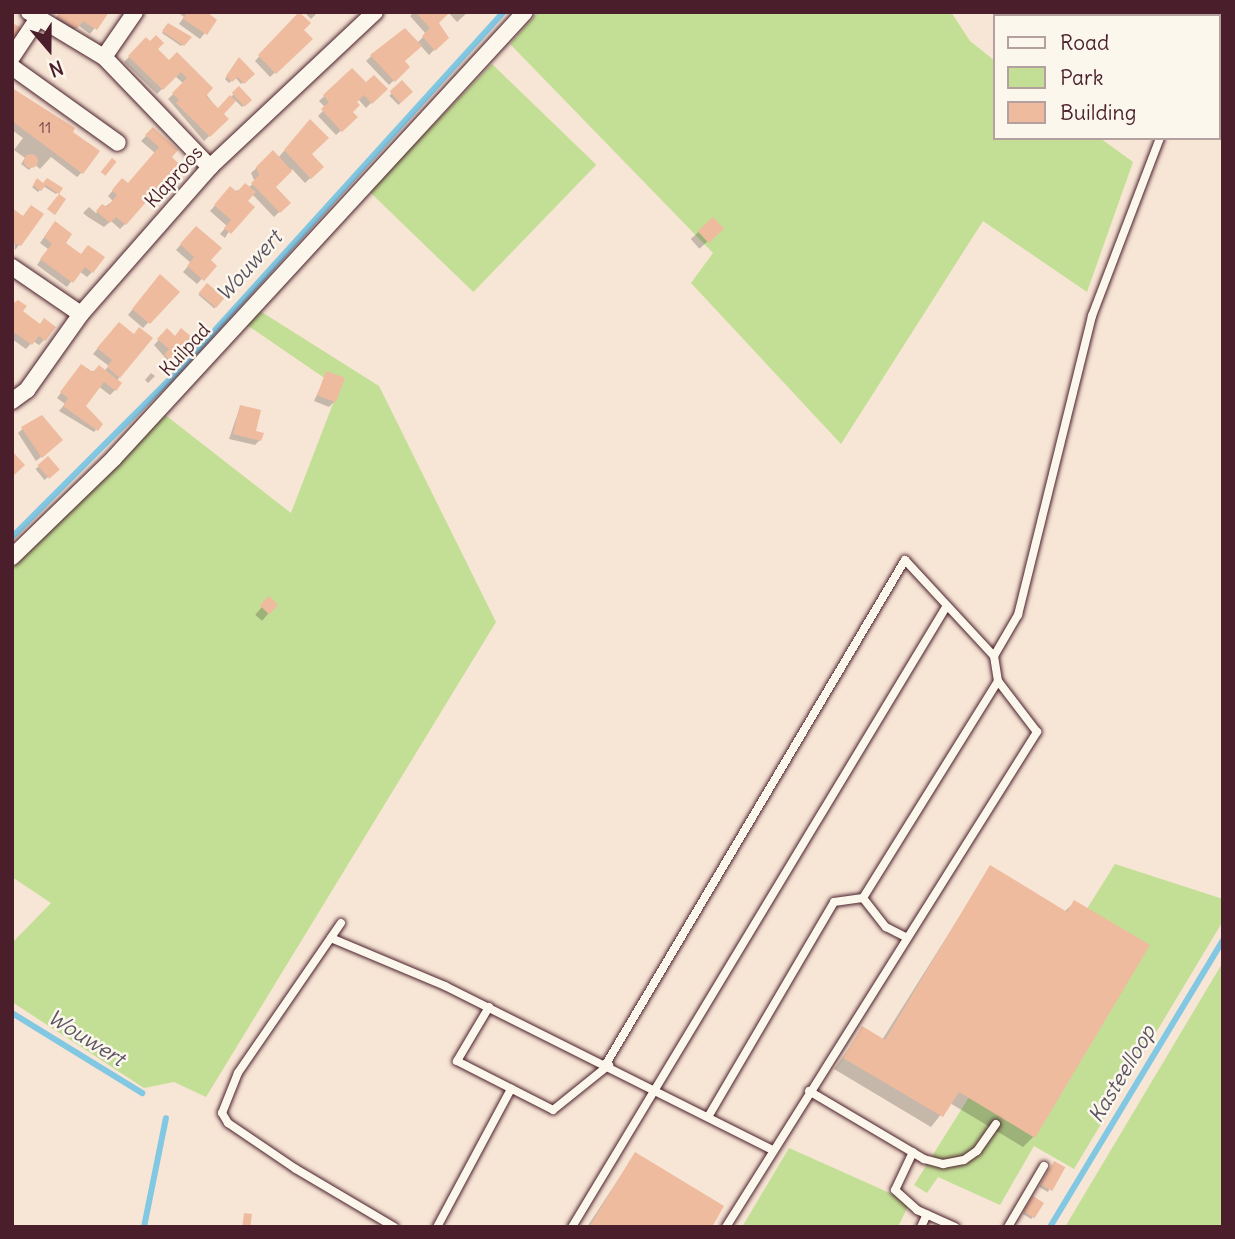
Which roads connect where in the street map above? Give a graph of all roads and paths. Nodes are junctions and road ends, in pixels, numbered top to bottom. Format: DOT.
graph roads {
  1 [pos="135,12"];
  2 [pos="374,12"];
  3 [pos="525,12"];
  4 [pos="34,15"];
  5 [pos="12,57"];
  6 [pos="104,57"];
  7 [pos="12,68"];
  8 [pos="1159,140"];
  9 [pos="118,144"];
  10 [pos="210,167"];
  11 [pos="12,267"];
  12 [pos="82,314"];
  13 [pos="12,401"];
  14 [pos="12,558"];
  15 [pos="946,607"];
  16 [pos="994,656"];
  17 [pos="998,681"];
  18 [pos="863,898"];
  19 [pos="341,923"];
  20 [pos="906,937"];
  21 [pos="331,938"];
  22 [pos="489,1007"];
  23 [pos="607,1064"];
  24 [pos="511,1088"];
  25 [pos="655,1089"];
  26 [pos="809,1091"];
  27 [pos="708,1117"];
  28 [pos="996,1125"];
  29 [pos="772,1150"];
  30 [pos="913,1152"];
  31 [pos="1044,1166"];
  32 [pos="927,1214"];
  33 [pos="394,1227"];
  34 [pos="437,1227"];
  35 [pos="572,1227"];
  36 [pos="726,1227"];
  37 [pos="921,1227"];
  38 [pos="955,1227"];
  39 [pos="1008,1227"];
  1 -- 6 [label="street"];
  2 -- 10 [label="street, Klaproos"];
  3 -- 14 [label="street, Kuilpad"];
  4 -- 5 [label="street"];
  4 -- 6 [label="street"];
  6 -- 10 [label="street"];
  7 -- 9 [label="street"];
  8 -- 16 [label="lane"];
  10 -- 12 [label="street, Klaproos"];
  11 -- 12 [label="street"];
  12 -- 13 [label="street, Klaproos"];
  15 -- 16 [label="lane"];
  15 -- 23 [label="lane"];
  15 -- 25 [label="lane"];
  16 -- 17 [label="lane"];
  17 -- 18 [label="lane"];
  17 -- 20 [label="lane"];
  18 -- 20 [label="lane"];
  18 -- 27 [label="lane"];
  19 -- 21 [label="lane"];
  20 -- 26 [label="lane"];
  21 -- 22 [label="lane"];
  21 -- 33 [label="lane"];
  22 -- 23 [label="lane"];
  22 -- 24 [label="lane"];
  23 -- 24 [label="lane"];
  23 -- 25 [label="lane"];
  24 -- 34 [label="lane"];
  25 -- 27 [label="lane"];
  25 -- 35 [label="lane"];
  26 -- 29 [label="lane"];
  26 -- 30 [label="lane"];
  27 -- 29 [label="lane"];
  28 -- 30 [label="lane"];
  29 -- 36 [label="lane"];
  30 -- 32 [label="lane"];
  31 -- 39 [label="lane"];
  32 -- 37 [label="lane"];
  32 -- 38 [label="lane"];
}
